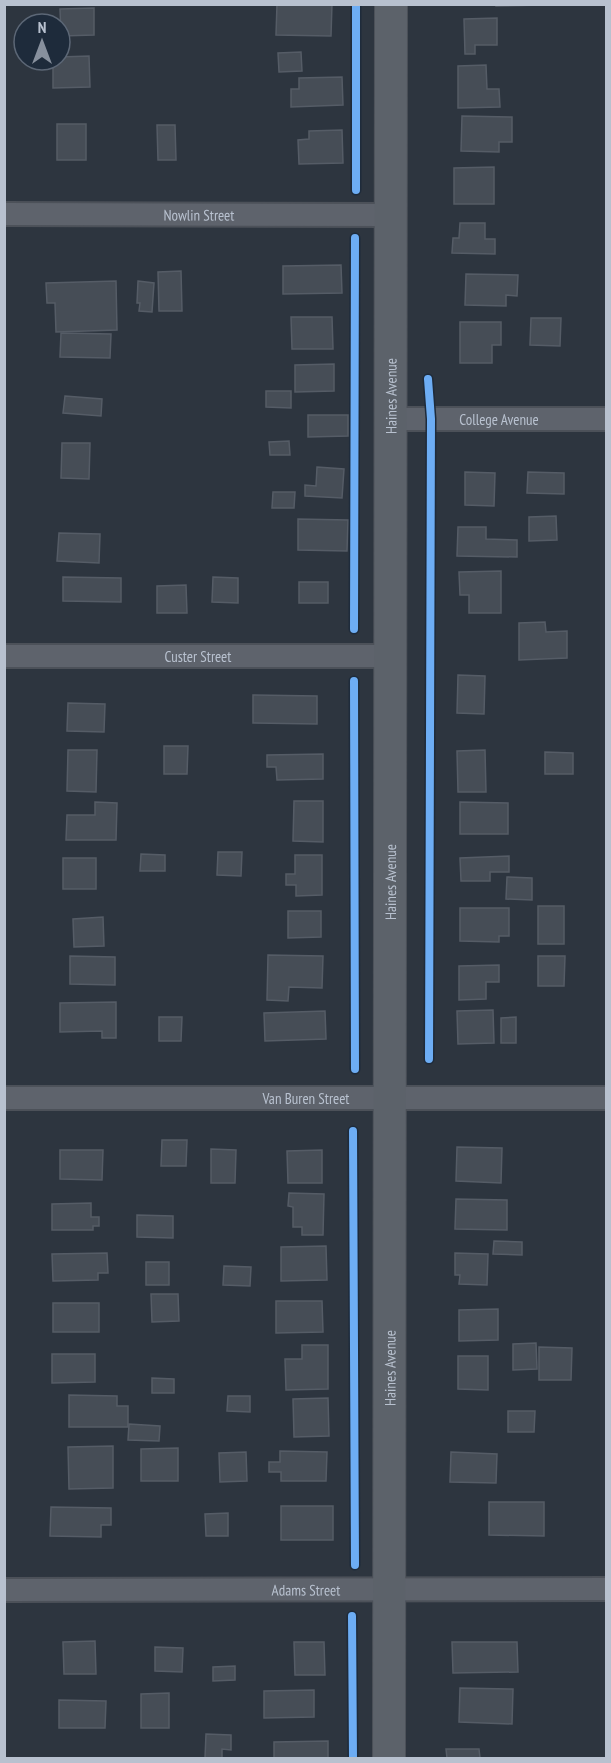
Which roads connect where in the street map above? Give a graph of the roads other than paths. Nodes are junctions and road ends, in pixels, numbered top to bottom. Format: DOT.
graph roads {
  1 [pos="391,4"];
  2 [pos="4,214"];
  3 [pos="392,216"];
  4 [pos="391,419"];
  5 [pos="606,419"];
  6 [pos="4,656"];
  7 [pos="390,656"];
  8 [pos="4,1098"];
  9 [pos="606,1098"];
  10 [pos="388,1099"];
  11 [pos="389,1588"];
  12 [pos="606,1589"];
  13 [pos="4,1590"];
  14 [pos="388,1758"];
  1 -- 3 [label="main road, Haines Avenue"];
  2 -- 3 [label="street, Nowlin Street"];
  3 -- 4 [label="main road, Haines Avenue"];
  4 -- 5 [label="street, College Avenue"];
  4 -- 7 [label="main road, Haines Avenue"];
  6 -- 7 [label="street, Custer Street"];
  7 -- 10 [label="main road, Haines Avenue"];
  8 -- 10 [label="street, Van Buren Street"];
  9 -- 10 [label="street, Van Buren Street"];
  10 -- 11 [label="main road, Haines Avenue"];
  11 -- 12 [label="street, Adams Street"];
  11 -- 13 [label="street, Adams Street"];
  11 -- 14 [label="main road, Haines Avenue"];
}
